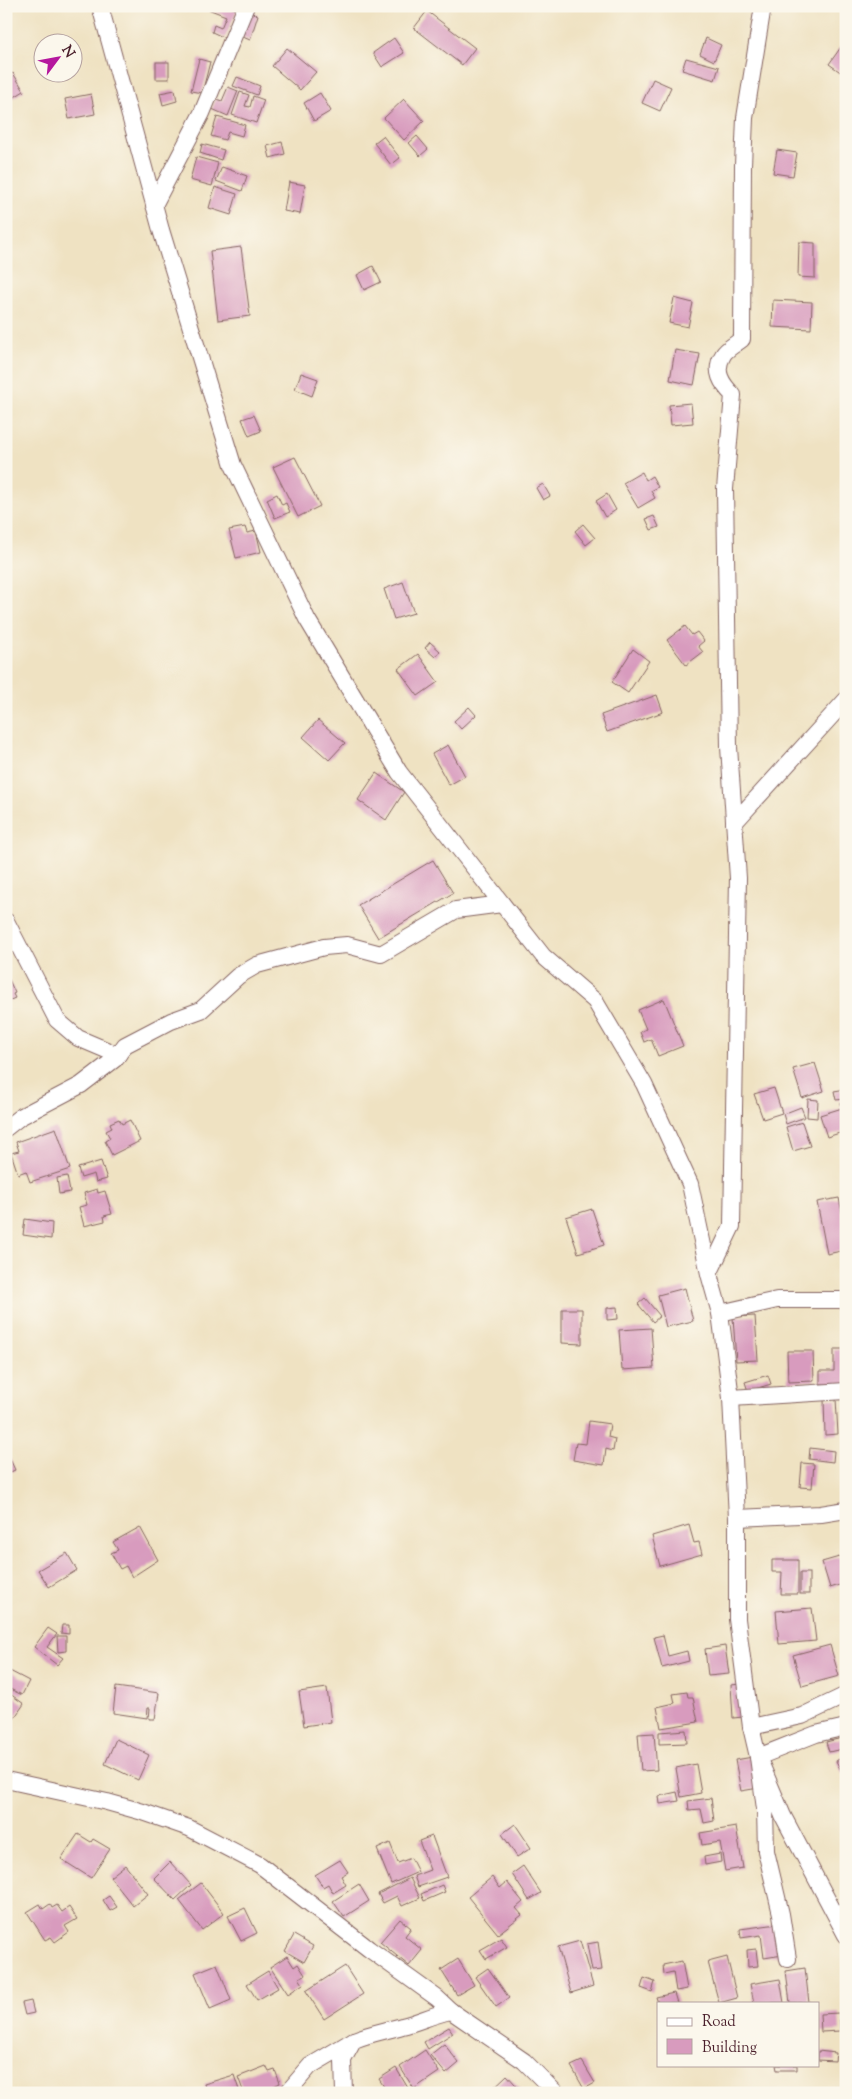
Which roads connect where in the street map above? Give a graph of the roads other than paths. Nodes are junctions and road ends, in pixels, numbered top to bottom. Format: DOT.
graph roads {
  1 [pos="100,6"];
  2 [pos="246,6"];
  3 [pos="763,6"];
  4 [pos="154,205"];
  5 [pos="846,700"];
  6 [pos="734,823"];
  7 [pos="502,904"];
  8 [pos="6,920"];
  9 [pos="118,1055"];
  10 [pos="6,1128"];
  11 [pos="709,1274"];
  12 [pos="846,1300"];
  13 [pos="720,1314"];
  14 [pos="846,1391"];
  15 [pos="731,1398"];
  16 [pos="846,1510"];
  17 [pos="737,1518"];
  18 [pos="846,1695"];
  19 [pos="751,1728"];
  20 [pos="846,1728"];
  21 [pos="758,1757"];
  22 [pos="6,1780"];
  23 [pos="846,1935"];
  24 [pos="788,1959"];
  25 [pos="450,2011"];
  26 [pos="354,2040"];
  27 [pos="287,2093"];
  28 [pos="344,2093"];
  29 [pos="556,2093"];
  1 -- 4 [label="street"];
  2 -- 4 [label="street"];
  3 -- 6 [label="street"];
  4 -- 7 [label="street"];
  5 -- 6 [label="street"];
  6 -- 11 [label="street"];
  7 -- 9 [label="street"];
  7 -- 11 [label="street"];
  8 -- 9 [label="street"];
  9 -- 10 [label="street"];
  11 -- 13 [label="street"];
  12 -- 13 [label="street"];
  13 -- 15 [label="street"];
  14 -- 15 [label="street"];
  15 -- 17 [label="street"];
  16 -- 17 [label="street"];
  17 -- 19 [label="street"];
  18 -- 19 [label="street"];
  19 -- 21 [label="street"];
  20 -- 21 [label="street"];
  21 -- 23 [label="street"];
  21 -- 24 [label="street"];
  22 -- 25 [label="street"];
  25 -- 26 [label="street"];
  25 -- 29 [label="street"];
  26 -- 27 [label="street"];
  26 -- 28 [label="street"];
}
